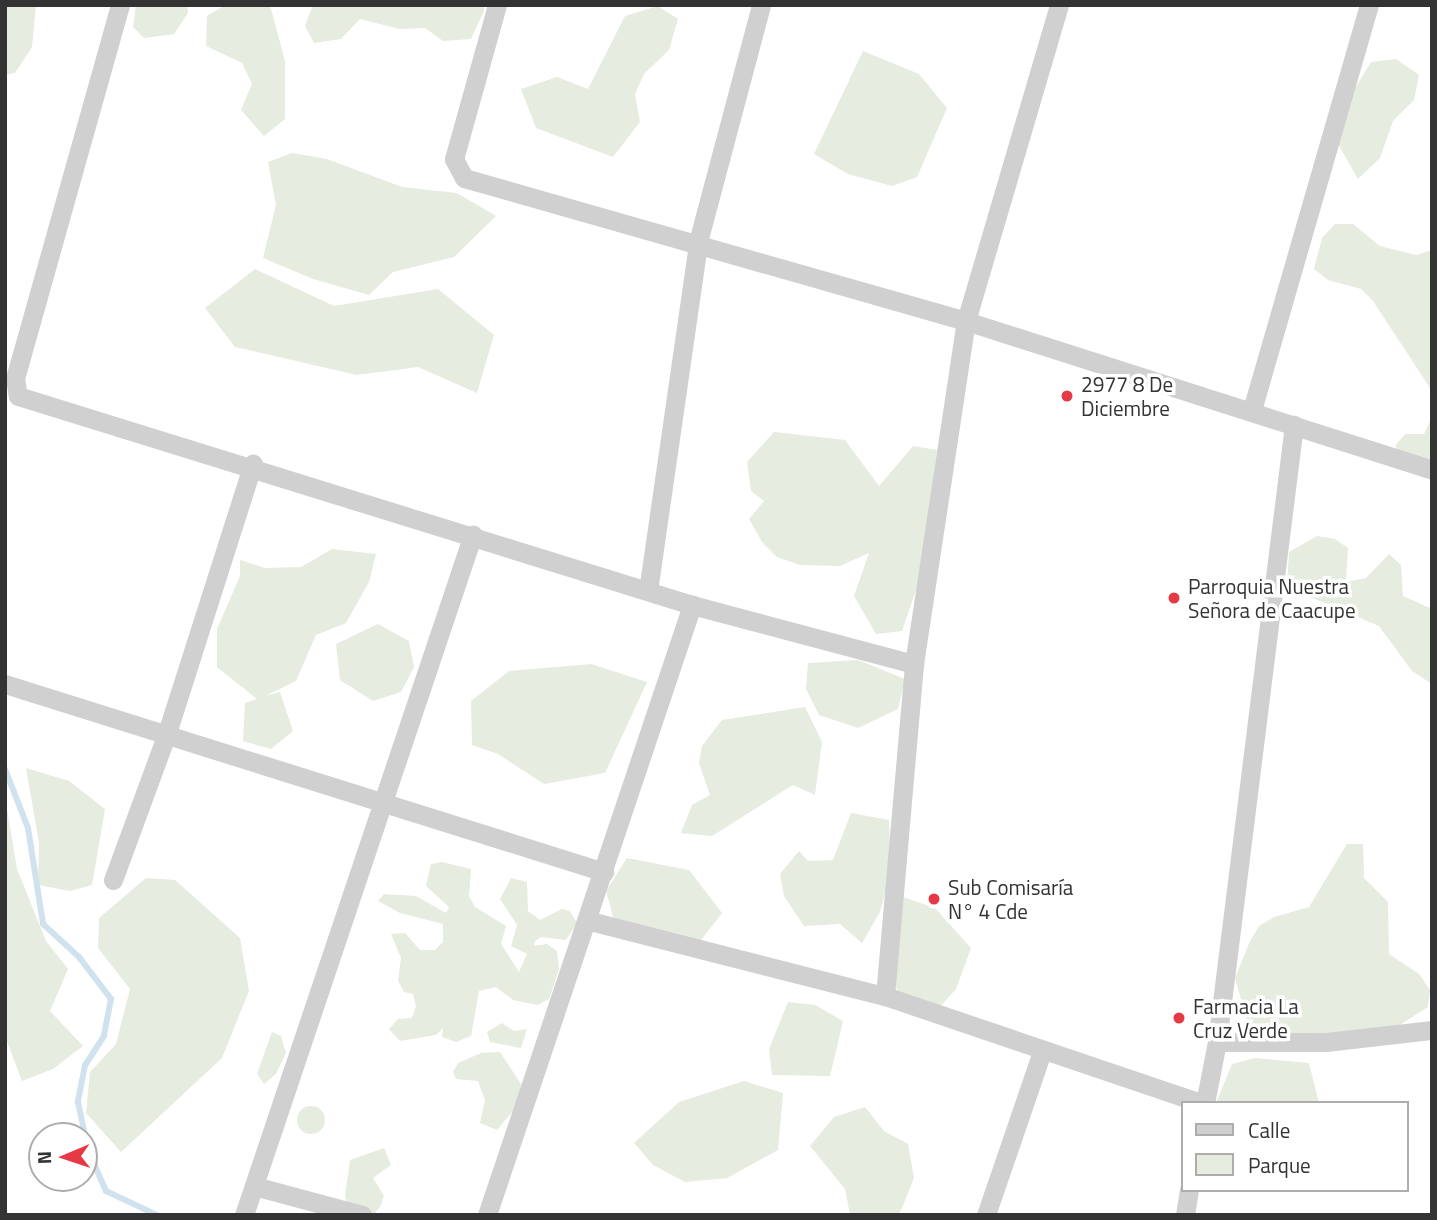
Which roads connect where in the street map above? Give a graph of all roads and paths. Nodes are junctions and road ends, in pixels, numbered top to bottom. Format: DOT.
graph roads {
  1 [pos="120,5"];
  2 [pos="497,5"];
  3 [pos="761,5"];
  4 [pos="1059,5"];
  5 [pos="1369,5"];
  6 [pos="698,242"];
  7 [pos="966,321"];
  8 [pos="10,386"];
  9 [pos="1252,411"];
  10 [pos="1294,425"];
  11 [pos="253,464"];
  12 [pos="1432,470"];
  13 [pos="473,534"];
  14 [pos="648,591"];
  15 [pos="692,604"];
  16 [pos="914,664"];
  17 [pos="5,684"];
  18 [pos="166,736"];
  19 [pos="386,806"];
  20 [pos="604,872"];
  21 [pos="113,880"];
  22 [pos="590,921"];
  23 [pos="885,996"];
  24 [pos="1432,1030"];
  25 [pos="1217,1042"];
  26 [pos="1042,1051"];
  27 [pos="1197,1101"];
  28 [pos="1203,1101"];
  29 [pos="254,1186"];
  30 [pos="1189,1192"];
  31 [pos="244,1215"];
  32 [pos="362,1215"];
  33 [pos="487,1215"];
  34 [pos="986,1215"];
  35 [pos="1185,1215"];
  1 -- 8 [label="street"];
  2 -- 6 [label="street"];
  3 -- 6 [label="street"];
  4 -- 7 [label="street"];
  5 -- 9 [label="street"];
  6 -- 7 [label="street"];
  6 -- 14 [label="street"];
  7 -- 9 [label="street"];
  7 -- 16 [label="street"];
  8 -- 11 [label="street"];
  9 -- 10 [label="street"];
  10 -- 12 [label="street"];
  10 -- 25 [label="street"];
  11 -- 13 [label="street"];
  11 -- 18 [label="street"];
  13 -- 14 [label="street"];
  13 -- 19 [label="street"];
  14 -- 15 [label="street"];
  15 -- 16 [label="street"];
  15 -- 20 [label="street"];
  16 -- 23 [label="street"];
  17 -- 18 [label="street"];
  18 -- 19 [label="street"];
  18 -- 21 [label="street"];
  19 -- 20 [label="street"];
  19 -- 29 [label="street"];
  20 -- 22 [label="street"];
  22 -- 23 [label="street"];
  22 -- 33 [label="street"];
  23 -- 26 [label="street"];
  24 -- 25 [label="street"];
  25 -- 28 [label="street"];
  26 -- 27 [label="street"];
  26 -- 34 [label="street"];
  29 -- 31 [label="street"];
  29 -- 32 [label="street"];
  30 -- 35 [label="street"];
}
